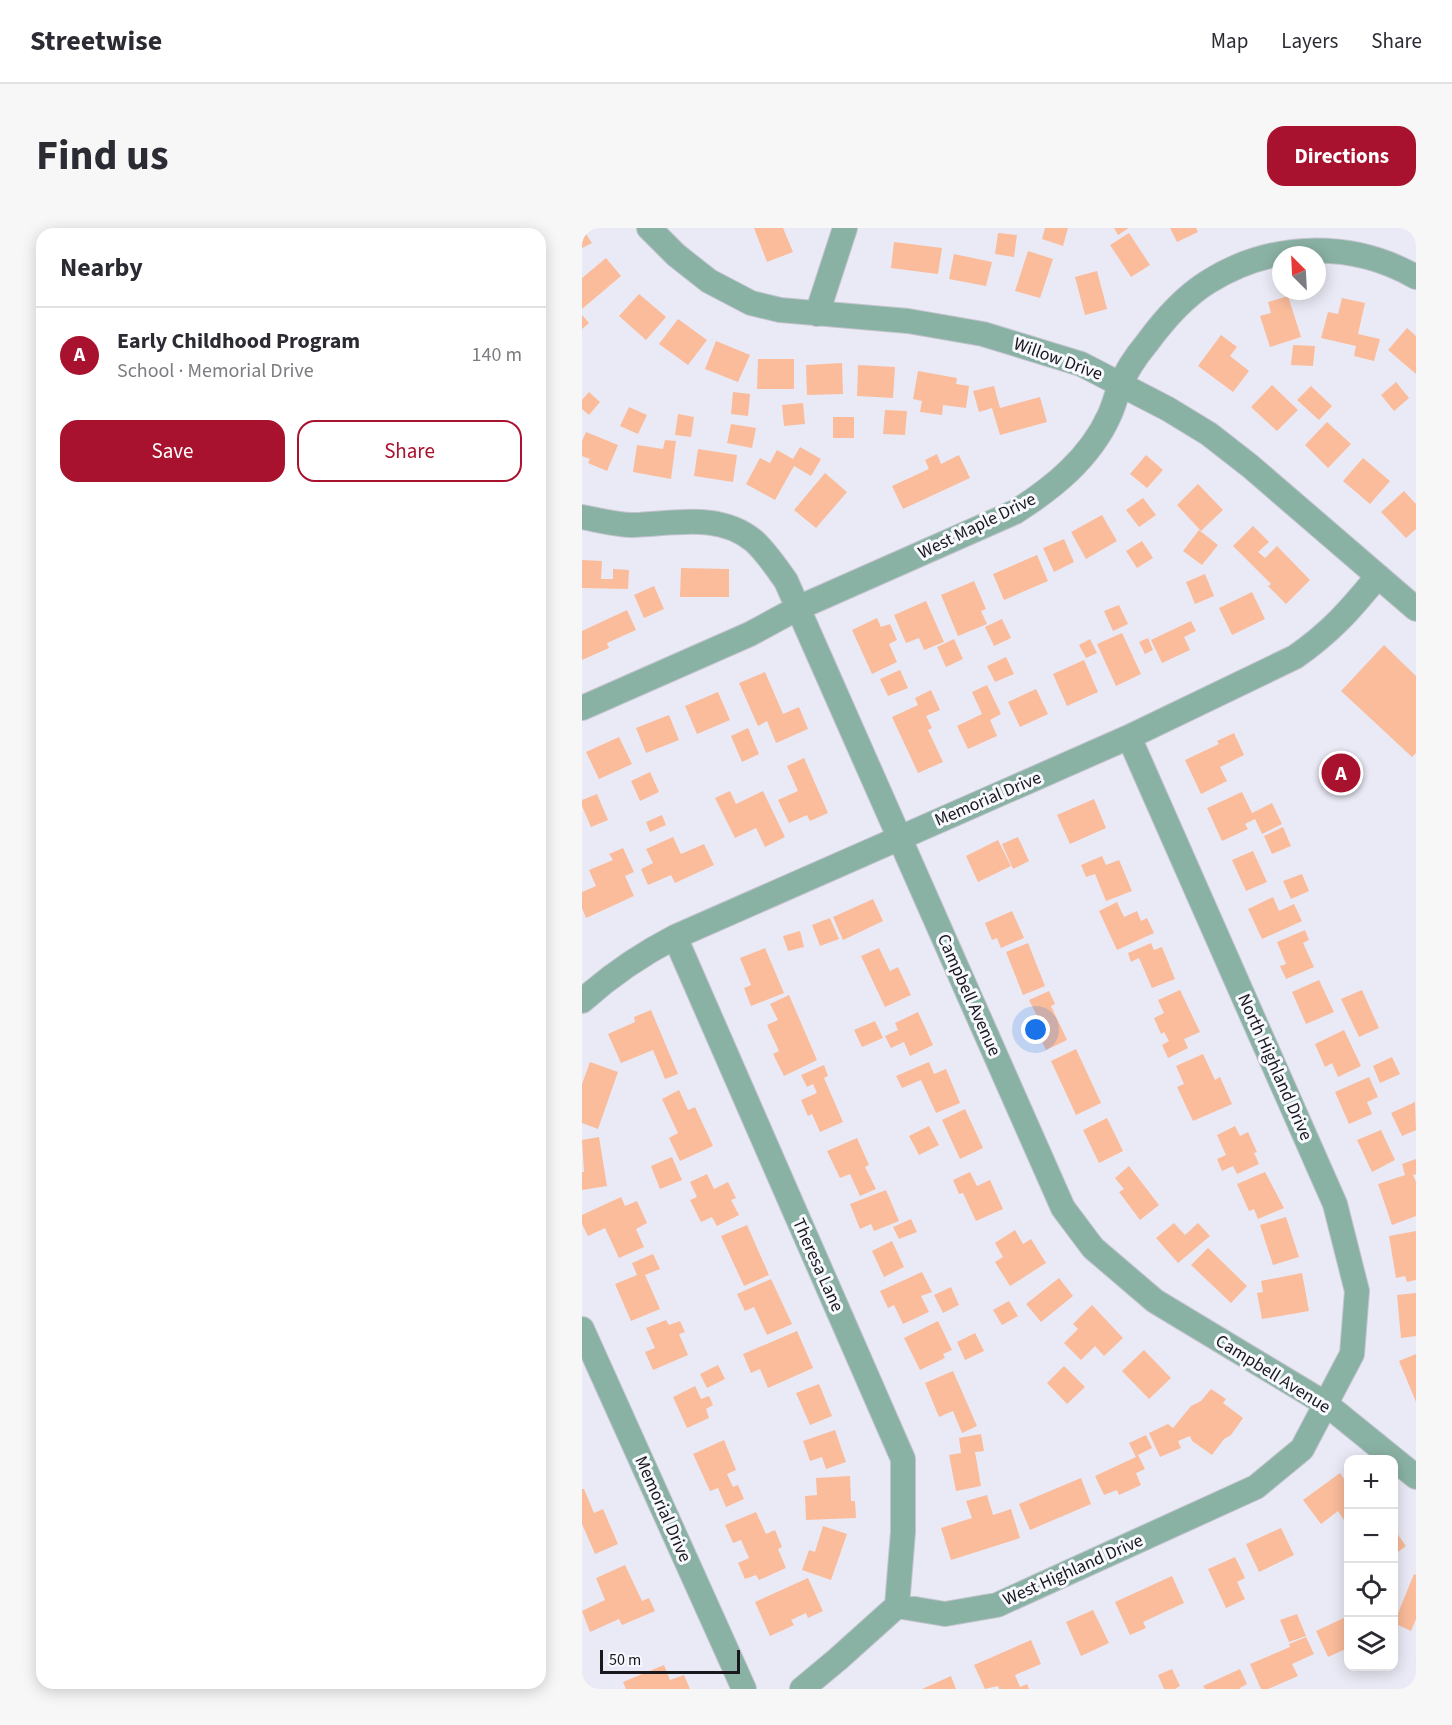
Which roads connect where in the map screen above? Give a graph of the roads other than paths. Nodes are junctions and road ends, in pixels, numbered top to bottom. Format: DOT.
graph roads {
  1 [pos="649,228"];
  2 [pos="845,228"];
  3 [pos="1416,277"];
  4 [pos="817,314"];
  5 [pos="1121,384"];
  6 [pos="582,517"];
  7 [pos="1378,576"];
  8 [pos="798,608"];
  9 [pos="1416,609"];
  10 [pos="582,708"];
  11 [pos="1129,737"];
  12 [pos="899,837"];
  13 [pos="675,937"];
  14 [pos="582,1001"];
  15 [pos="582,1329"];
  16 [pos="1326,1404"];
  17 [pos="1416,1478"];
  18 [pos="897,1606"];
  19 [pos="744,1689"];
  20 [pos="802,1689"];
  1 -- 4 [label="street, Willow Drive"];
  2 -- 4 [label="street"];
  3 -- 5 [label="street, West Maple Drive"];
  4 -- 5 [label="street, Willow Drive"];
  5 -- 7 [label="street, Willow Drive"];
  5 -- 8 [label="street, West Maple Drive"];
  6 -- 8 [label="street, Campbell Avenue"];
  7 -- 9 [label="street, Willow Drive"];
  7 -- 11 [label="street, Memorial Drive"];
  8 -- 10 [label="street, West Maple Drive"];
  8 -- 12 [label="street, Campbell Avenue"];
  11 -- 12 [label="street, Memorial Drive"];
  11 -- 16 [label="street, North Highland Drive"];
  12 -- 13 [label="street, Memorial Drive"];
  12 -- 16 [label="street, Campbell Avenue"];
  13 -- 14 [label="street, Memorial Drive"];
  13 -- 18 [label="street, Theresa Lane"];
  15 -- 19 [label="street, Memorial Drive"];
  16 -- 17 [label="street, Campbell Avenue"];
  16 -- 18 [label="street, West Highland Drive"];
  18 -- 20 [label="street"];
}
